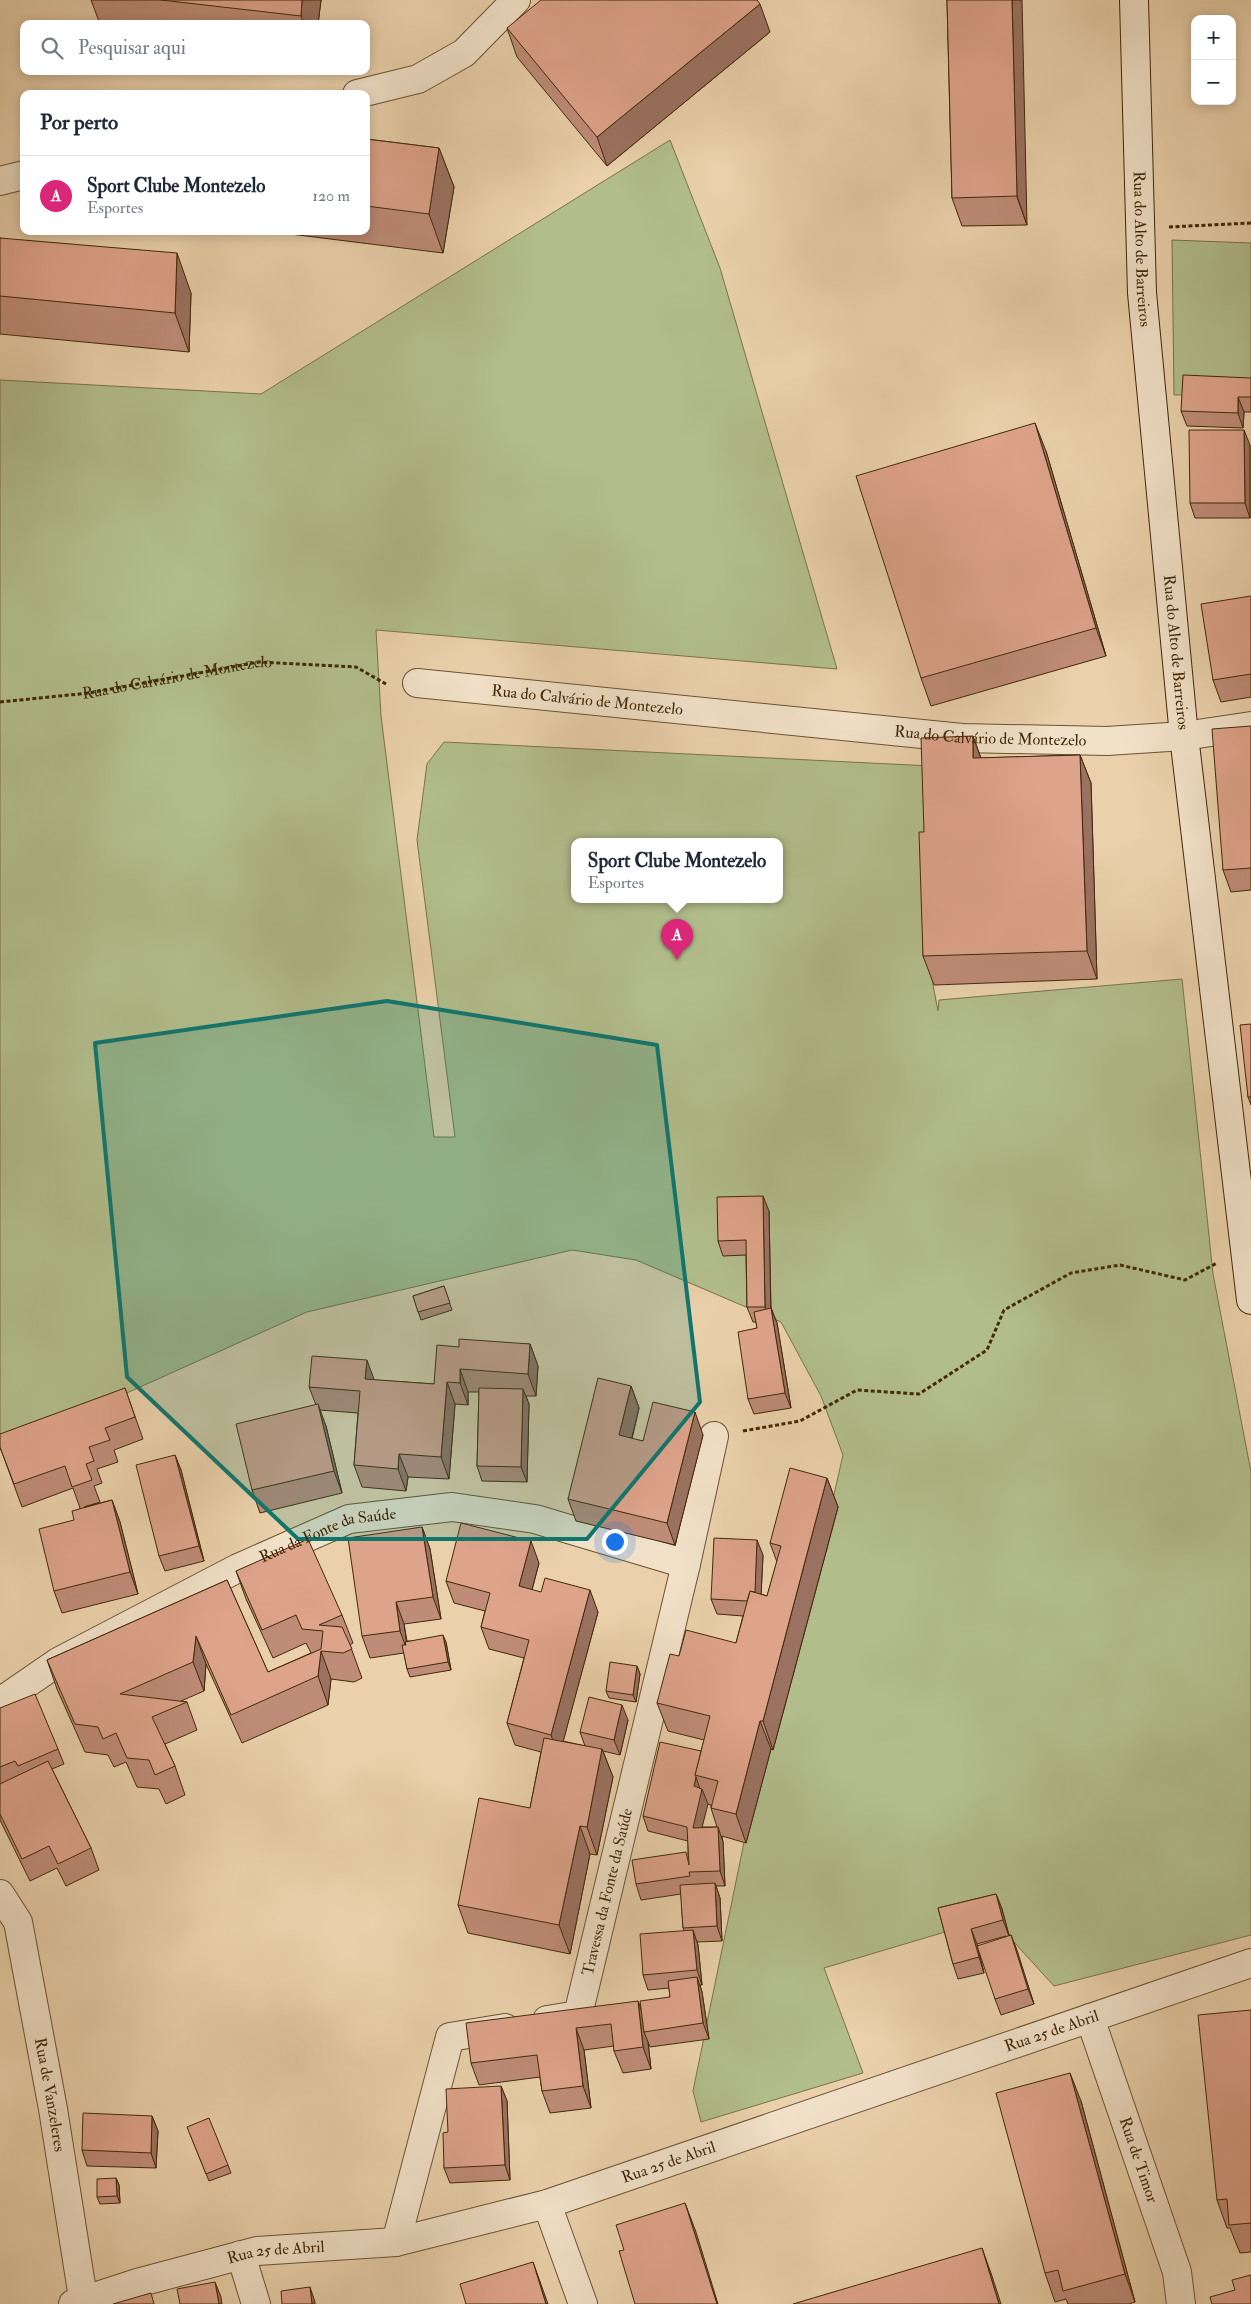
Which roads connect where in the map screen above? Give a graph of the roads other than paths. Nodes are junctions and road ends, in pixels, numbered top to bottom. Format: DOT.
graph roads {
  1 [pos="516,0"];
  2 [pos="1134,0"];
  3 [pos="370,91"];
  4 [pos="20,176"];
  5 [pos="0,181"];
  6 [pos="417,683"];
  7 [pos="1251,726"];
  8 [pos="1184,736"];
  9 [pos="1251,1300"];
  10 [pos="714,1436"];
  11 [pos="686,1564"];
  12 [pos="0,1702"];
  13 [pos="0,1894"];
  14 [pos="1251,1963"];
  15 [pos="1090,2018"];
  16 [pos="547,2204"];
  17 [pos="396,2242"];
  18 [pos="241,2255"];
  19 [pos="80,2303"];
  20 [pos="256,2304"];
  21 [pos="583,2304"];
  22 [pos="1181,2304"];
  1 -- 3 [label="street"];
  2 -- 8 [label="street, Rua do Alto de Barreiros"];
  4 -- 5 [label="street"];
  6 -- 8 [label="street, Rua do Calvário de Montezelo"];
  7 -- 8 [label="street, Rua do Calvário de Montezelo"];
  8 -- 9 [label="street, Rua do Alto de Barreiros"];
  10 -- 11 [label="street, Travessa da Fonte da Saúde"];
  11 -- 12 [label="street, Rua da Fonte da Saúde"];
  11 -- 17 [label="street, Travessa da Fonte da Saúde"];
  13 -- 19 [label="street, Rua de Vanzeleres"];
  14 -- 15 [label="street, Rua 25 de Abril"];
  15 -- 16 [label="street, Rua 25 de Abril"];
  15 -- 22 [label="street, Rua de Timor"];
  16 -- 17 [label="street, Rua 25 de Abril"];
  16 -- 21 [label="street"];
  17 -- 18 [label="street, Rua 25 de Abril"];
  18 -- 19 [label="street, Rua 25 de Abril"];
  18 -- 20 [label="street"];
}
